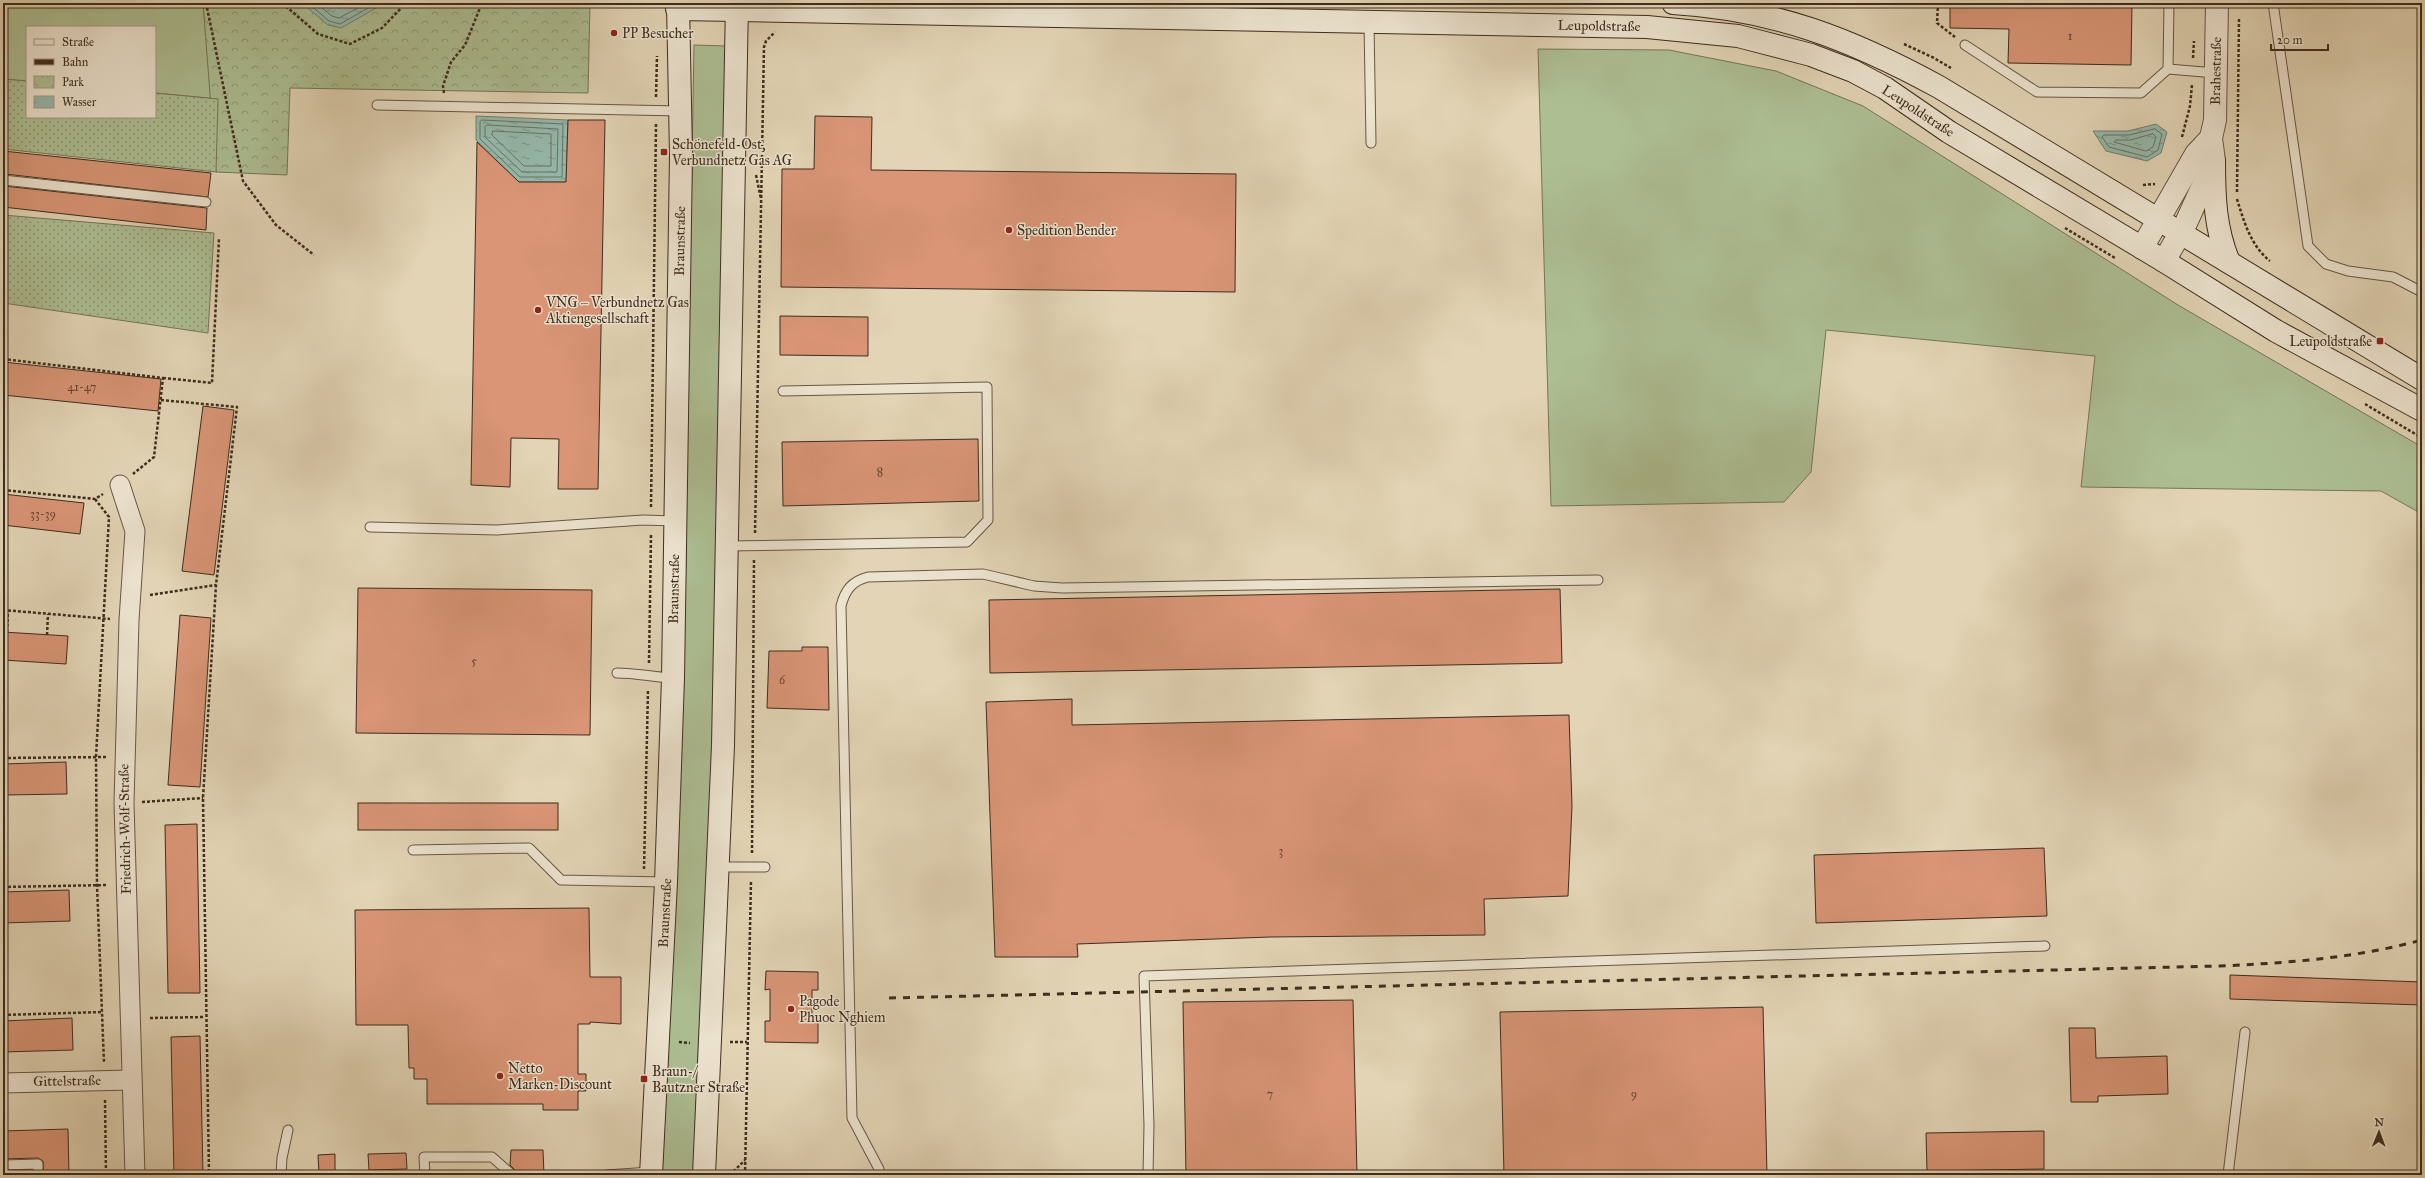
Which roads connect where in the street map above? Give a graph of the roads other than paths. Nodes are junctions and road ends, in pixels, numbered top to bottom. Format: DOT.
graph roads {
  1 [pos="1673,3"];
  2 [pos="2169,3"];
  3 [pos="2217,3"];
  4 [pos="2273,3"];
  5 [pos="678,6"];
  6 [pos="737,6"];
  7 [pos="1369,22"];
  8 [pos="1965,45"];
  9 [pos="2168,69"];
  10 [pos="2216,73"];
  11 [pos="377,105"];
  12 [pos="680,111"];
  13 [pos="2211,138"];
  14 [pos="1371,143"];
  15 [pos="2214,161"];
  16 [pos="3,180"];
  17 [pos="206,202"];
  18 [pos="2159,220"];
  19 [pos="2181,233"];
  20 [pos="2142,248"];
  21 [pos="2164,261"];
  22 [pos="2229,262"];
  23 [pos="2422,292"];
  24 [pos="2422,379"];
  25 [pos="783,391"];
  26 [pos="2422,410"];
  27 [pos="120,485"];
  28 [pos="676,521"];
  29 [pos="370,526"];
  30 [pos="727,546"];
  31 [pos="1598,580"];
  32 [pos="617,673"];
  33 [pos="673,678"];
  34 [pos="413,850"];
  35 [pos="718,867"];
  36 [pos="765,868"];
  37 [pos="666,882"];
  38 [pos="2045,946"];
  39 [pos="2245,1032"];
  40 [pos="131,1080"];
  41 [pos="3,1083"];
  42 [pos="288,1130"];
  43 [pos="3,1165"];
  44 [pos="510,1173"];
  45 [pos="651,1173"];
  46 [pos="38,1175"];
  47 [pos="135,1175"];
  48 [pos="281,1175"];
  49 [pos="425,1175"];
  50 [pos="606,1175"];
  51 [pos="704,1175"];
  52 [pos="879,1175"];
  53 [pos="1148,1175"];
  54 [pos="2228,1175"];
  1 -- 18 [label="main road, Leupoldstraße"];
  2 -- 9 [label="lane"];
  3 -- 10 [label="main road, Brahestraße"];
  4 -- 23 [label="lane"];
  5 -- 6 [label="main road, Leupoldstraße"];
  5 -- 12 [label="main road, Braunstraße"];
  6 -- 7 [label="main road, Leupoldstraße"];
  6 -- 30 [label="main road"];
  7 -- 14 [label="lane"];
  7 -- 20 [label="main road, Leupoldstraße"];
  8 -- 9 [label="lane"];
  9 -- 10 [label="lane"];
  10 -- 13 [label="main road, Brahestraße"];
  11 -- 12 [label="lane"];
  12 -- 28 [label="main road, Braunstraße"];
  13 -- 15 [label="main road, Brahestraße"];
  13 -- 18 [label="main road"];
  15 -- 19 [label="main road"];
  15 -- 22 [label="main road, Brahestraße"];
  16 -- 17 [label="lane"];
  18 -- 19 [label="main road, Leupoldstraße"];
  18 -- 20 [label="main road"];
  19 -- 21 [label="main road"];
  19 -- 22 [label="main road, Leupoldstraße"];
  20 -- 21 [label="main road, Leupoldstraße"];
  21 -- 26 [label="main road, Leupoldstraße"];
  22 -- 24 [label="main road, Leupoldstraße"];
  25 -- 30 [label="lane"];
  27 -- 40 [label="street, Friedrich-Wolf-Straße"];
  28 -- 29 [label="lane"];
  28 -- 33 [label="main road, Braunstraße"];
  30 -- 35 [label="main road"];
  31 -- 52 [label="lane"];
  32 -- 33 [label="lane"];
  33 -- 37 [label="main road, Braunstraße"];
  34 -- 37 [label="lane"];
  35 -- 36 [label="lane"];
  35 -- 51 [label="main road"];
  37 -- 45 [label="main road, Braunstraße"];
  38 -- 53 [label="lane"];
  39 -- 54 [label="lane"];
  40 -- 41 [label="street, Gittelstraße"];
  40 -- 47 [label="street, Friedrich-Wolf-Straße"];
  42 -- 48 [label="lane"];
  43 -- 46 [label="lane"];
  44 -- 49 [label="lane"];
  45 -- 50 [label="lane"];
}
